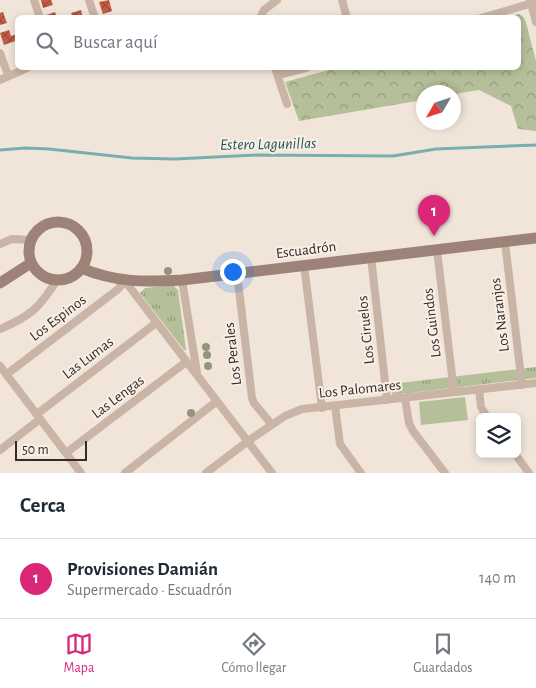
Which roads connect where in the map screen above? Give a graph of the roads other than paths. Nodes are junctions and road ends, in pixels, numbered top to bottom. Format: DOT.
graph roads {
  1 [pos="34,0"];
  2 [pos="89,0"];
  3 [pos="276,0"];
  4 [pos="342,0"];
  5 [pos="532,2"];
  6 [pos="39,15"];
  7 [pos="94,15"];
  8 [pos="262,15"];
  9 [pos="346,15"];
  10 [pos="491,15"];
  11 [pos="536,22"];
  12 [pos="0,53"];
  13 [pos="22,70"];
  14 [pos="291,70"];
  15 [pos="276,72"];
  16 [pos="8,75"];
  17 [pos="0,80"];
  18 [pos="287,104"];
  19 [pos="536,238"];
  20 [pos="31,240"];
  21 [pos="505,242"];
  22 [pos="0,244"];
  23 [pos="437,250"];
  24 [pos="371,257"];
  25 [pos="31,263"];
  26 [pos="304,265"];
  27 [pos="81,268"];
  28 [pos="237,273"];
  29 [pos="57,280"];
  30 [pos="182,280"];
  31 [pos="125,281"];
  32 [pos="0,283"];
  33 [pos="156,324"];
  34 [pos="0,328"];
  35 [pos="186,362"];
  36 [pos="3,371"];
  37 [pos="200,379"];
  38 [pos="536,383"];
  39 [pos="522,384"];
  40 [pos="479,390"];
  41 [pos="454,392"];
  42 [pos="405,398"];
  43 [pos="387,400"];
  44 [pos="217,401"];
  45 [pos="335,406"];
  46 [pos="322,408"];
  47 [pos="484,413"];
  48 [pos="39,417"];
  49 [pos="272,425"];
  50 [pos="248,441"];
  51 [pos="0,450"];
  52 [pos="66,453"];
  53 [pos="518,458"];
  54 [pos="77,471"];
  55 [pos="125,473"];
  56 [pos="206,473"];
  57 [pos="272,473"];
  58 [pos="361,473"];
  59 [pos="445,473"];
  60 [pos="529,473"];
  1 -- 6 [label="street"];
  2 -- 7 [label="street"];
  3 -- 8 [label="street"];
  4 -- 9 [label="street"];
  5 -- 10 [label="street"];
  5 -- 11 [label="street"];
  12 -- 16 [label="street"];
  13 -- 16 [label="street"];
  14 -- 15 [label="street"];
  15 -- 18 [label="street"];
  16 -- 17 [label="street"];
  19 -- 21 [label="street, Escuadrón"];
  20 -- 22 [label="street"];
  20 -- 25 [label="street"];
  20 -- 27 [label="street"];
  21 -- 23 [label="street, Escuadrón"];
  21 -- 39 [label="street, Los Naranjos"];
  23 -- 24 [label="street, Escuadrón"];
  23 -- 41 [label="street, Los Guindos"];
  24 -- 26 [label="street, Escuadrón"];
  24 -- 43 [label="street, Los Ciruelos"];
  25 -- 29 [label="street"];
  25 -- 32 [label="street"];
  26 -- 28 [label="street, Escuadrón"];
  26 -- 46 [label="street"];
  27 -- 29 [label="street"];
  27 -- 31 [label="street, Escuadrón"];
  28 -- 30 [label="street, Escuadrón"];
  28 -- 49 [label="street, Los Perales"];
  29 -- 34 [label="street"];
  30 -- 31 [label="street, Escuadrón"];
  30 -- 37 [label="street"];
  31 -- 33 [label="street"];
  31 -- 36 [label="street, Los Espinos"];
  33 -- 35 [label="street"];
  33 -- 48 [label="street, Las Lumas"];
  35 -- 37 [label="street"];
  35 -- 52 [label="street, Las Lengas"];
  36 -- 48 [label="street"];
  37 -- 44 [label="street"];
  38 -- 39 [label="street, Los Palomares"];
  39 -- 40 [label="street, Los Palomares"];
  40 -- 41 [label="street, Los Palomares"];
  40 -- 47 [label="street"];
  41 -- 42 [label="street, Los Palomares"];
  42 -- 43 [label="street, Los Palomares"];
  42 -- 59 [label="street"];
  43 -- 45 [label="street, Los Palomares"];
  44 -- 50 [label="street"];
  44 -- 55 [label="street"];
  45 -- 46 [label="street, Los Palomares"];
  45 -- 58 [label="street"];
  46 -- 49 [label="street, Los Palomares"];
  48 -- 51 [label="street"];
  48 -- 52 [label="street"];
  49 -- 50 [label="street, Los Palomares"];
  50 -- 56 [label="street, Los Palomares"];
  50 -- 57 [label="street"];
  52 -- 54 [label="street"];
  53 -- 60 [label="street"];
}
